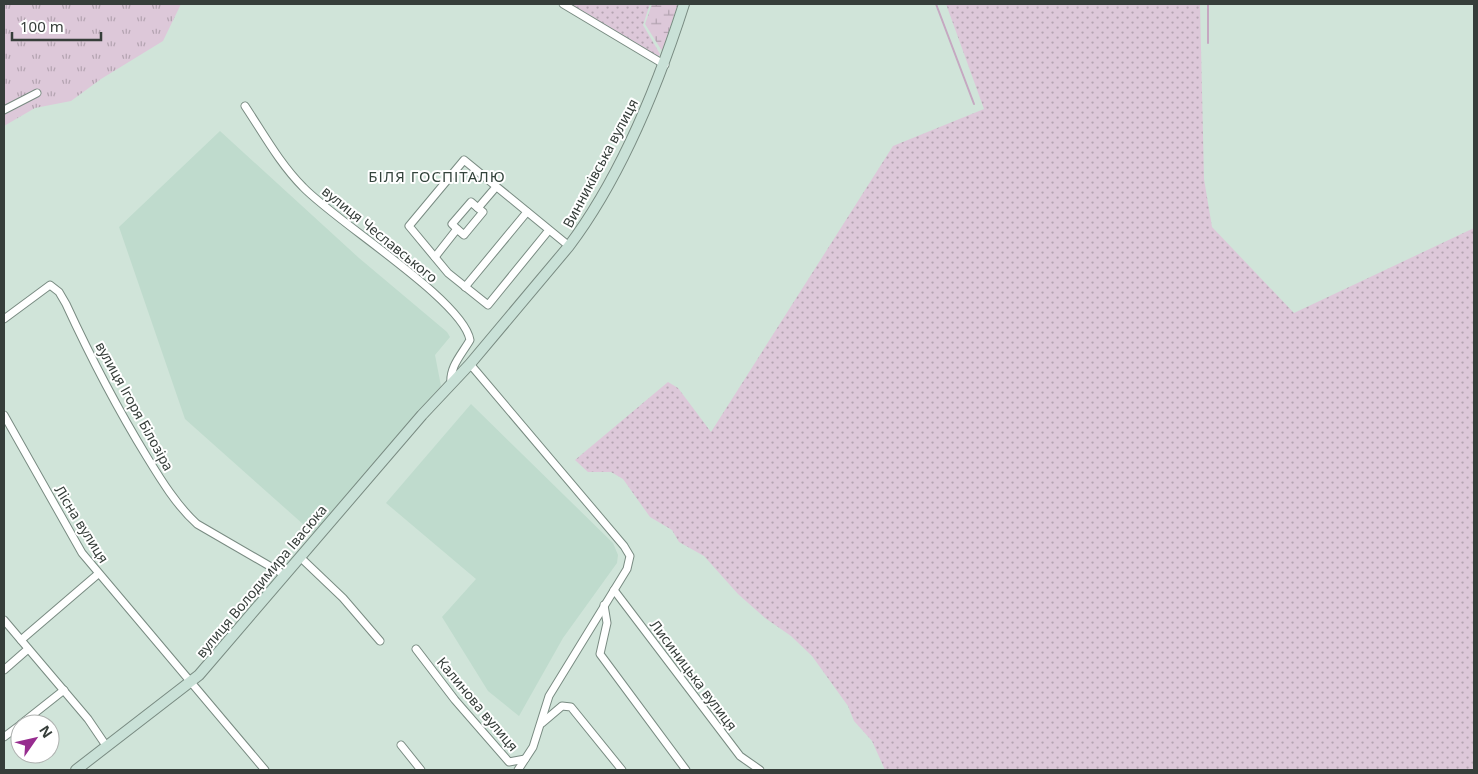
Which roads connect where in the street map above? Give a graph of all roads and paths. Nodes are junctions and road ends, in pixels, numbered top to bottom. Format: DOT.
graph roads {
  1 [pos="563,4"];
  2 [pos="684,4"];
  3 [pos="665,65"];
  4 [pos="37,92"];
  5 [pos="245,106"];
  6 [pos="4,110"];
  7 [pos="496,186"];
  8 [pos="478,208"];
  9 [pos="527,212"];
  10 [pos="458,229"];
  11 [pos="549,230"];
  12 [pos="569,246"];
  13 [pos="435,257"];
  14 [pos="466,287"];
  15 [pos="4,319"];
  16 [pos="470,364"];
  17 [pos="449,386"];
  18 [pos="4,415"];
  19 [pos="10,426"];
  20 [pos="4,432"];
  21 [pos="300,556"];
  22 [pos="98,574"];
  23 [pos="285,576"];
  24 [pos="614,590"];
  25 [pos="604,605"];
  26 [pos="4,620"];
  27 [pos="21,640"];
  28 [pos="380,642"];
  29 [pos="28,649"];
  30 [pos="416,649"];
  31 [pos="4,670"];
  32 [pos="192,683"];
  33 [pos="64,690"];
  34 [pos="33,714"];
  35 [pos="542,723"];
  36 [pos="401,745"];
  37 [pos="107,747"];
  38 [pos="523,766"];
  39 [pos="76,770"];
  40 [pos="265,770"];
  41 [pos="421,770"];
  42 [pos="622,770"];
  43 [pos="686,770"];
  44 [pos="760,770"];
  1 -- 3 [label="street"];
  2 -- 3 [label="main road, Винниківська вулиця"];
  3 -- 12 [label="main road, Винниківська вулиця"];
  4 -- 6 [label="street"];
  5 -- 17 [label="street, вулиця Чеславського"];
  7 -- 8 [label="street"];
  7 -- 9 [label="street"];
  7 -- 13 [label="street"];
  8 -- 10 [label="street"];
  8 -- 10 [label="street"];
  9 -- 11 [label="street"];
  9 -- 14 [label="street"];
  10 -- 13 [label="street"];
  11 -- 12 [label="street"];
  11 -- 14 [label="street"];
  12 -- 16 [label="main road, Винниківська вулиця"];
  13 -- 14 [label="street"];
  15 -- 23 [label="street, вулиця Ігоря Білозіра"];
  16 -- 17 [label="main road, Винниківська вулиця"];
  16 -- 24 [label="street"];
  17 -- 21 [label="main road, вулиця Володимира Івасюка"];
  18 -- 19 [label="street, Лісна вулиця"];
  19 -- 20 [label="street"];
  19 -- 22 [label="street, Лісна вулиця"];
  21 -- 23 [label="main road, вулиця Володимира Івасюка"];
  21 -- 28 [label="street"];
  22 -- 27 [label="street"];
  22 -- 32 [label="street, Лісна вулиця"];
  23 -- 32 [label="main road, вулиця Володимира Івасюка"];
  24 -- 25 [label="street"];
  24 -- 44 [label="street, Лисиницька вулиця"];
  25 -- 35 [label="street"];
  25 -- 43 [label="street"];
  26 -- 27 [label="street"];
  27 -- 29 [label="street"];
  29 -- 31 [label="street"];
  29 -- 33 [label="street"];
  30 -- 38 [label="street, Калинова вулиця"];
  32 -- 37 [label="main road, вулиця Володимира Івасюка"];
  32 -- 40 [label="street, Лісна вулиця"];
  33 -- 34 [label="street"];
  33 -- 37 [label="street"];
  35 -- 38 [label="street"];
  35 -- 42 [label="street"];
  36 -- 41 [label="street"];
  37 -- 39 [label="main road, вулиця Володимира Івасюка"];
}
